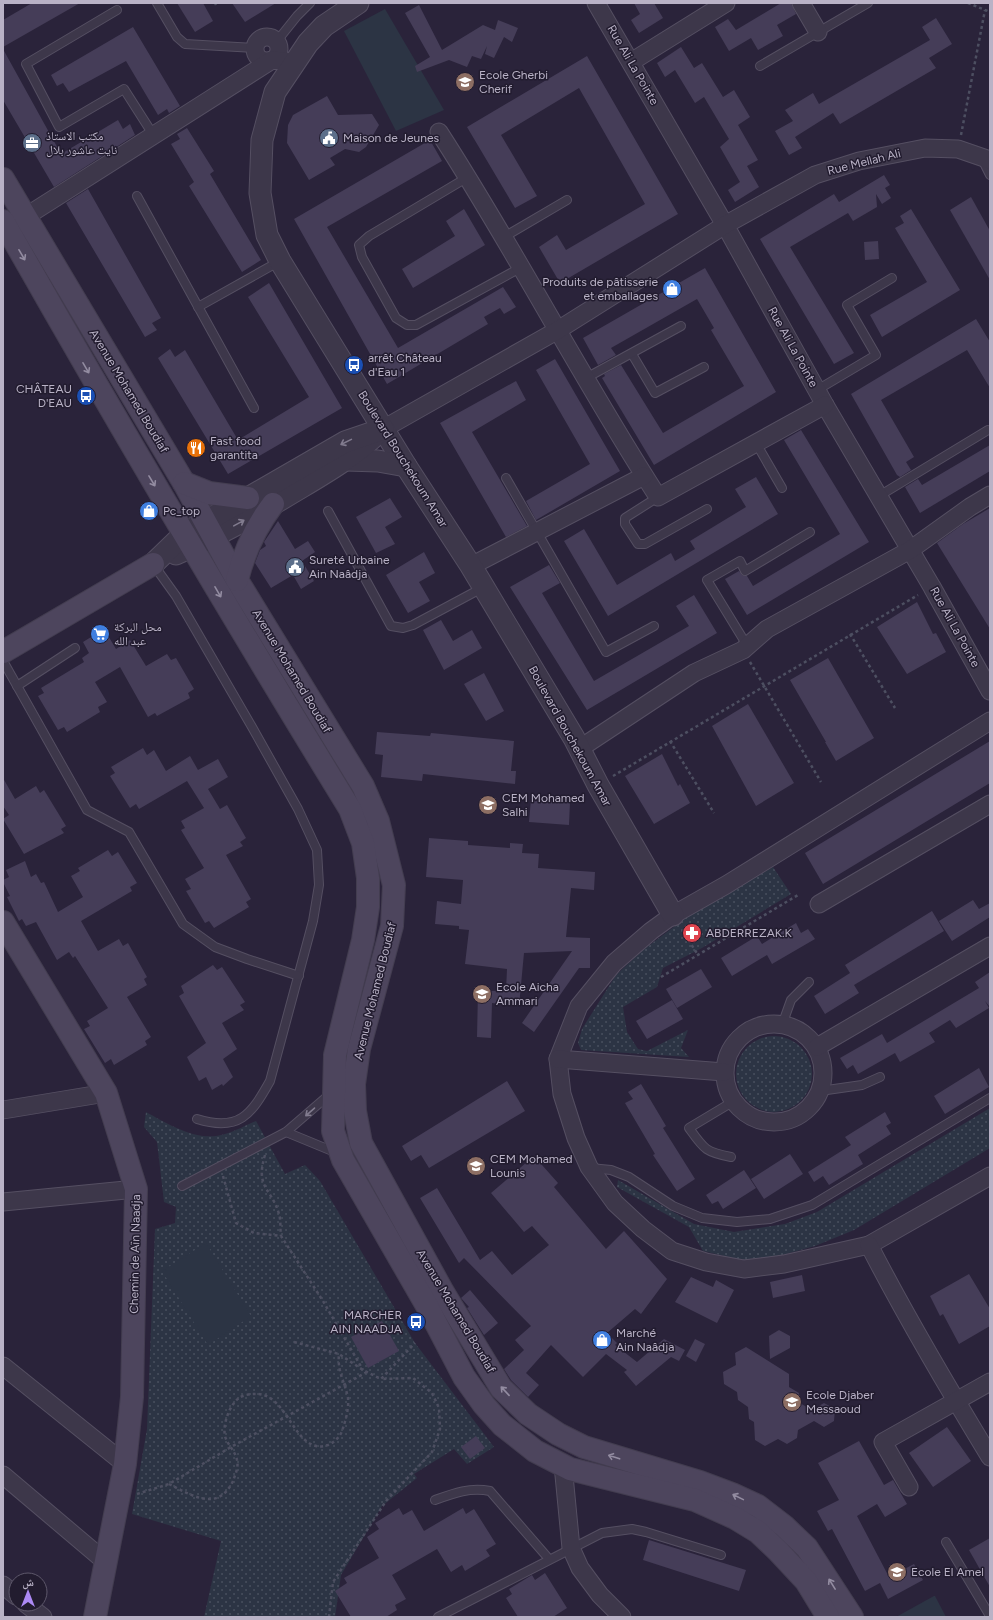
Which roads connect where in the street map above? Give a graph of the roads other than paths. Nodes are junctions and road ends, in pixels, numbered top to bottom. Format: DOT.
graph roads {
  1 [pos="157,3"];
  2 [pos="310,3"];
  3 [pos="358,3"];
  4 [pos="596,3"];
  5 [pos="726,3"];
  6 [pos="801,3"];
  7 [pos="868,3"];
  8 [pos="302,6"];
  9 [pos="117,10"];
  10 [pos="818,32"];
  11 [pos="277,41"];
  12 [pos="255,48"];
  13 [pos="272,60"];
  14 [pos="294,62"];
  15 [pos="631,62"];
  16 [pos="760,66"];
  17 [pos="439,132"];
  18 [pos="154,136"];
  19 [pos="985,159"];
  20 [pos="990,175"];
  21 [pos="468,178"];
  22 [pos="3,179"];
  23 [pos="137,196"];
  24 [pos="567,200"];
  25 [pos="25,217"];
  26 [pos="3,221"];
  27 [pos="725,225"];
  28 [pos="504,237"];
  29 [pos="280,260"];
  30 [pos="522,267"];
  31 [pos="892,278"];
  32 [pos="198,307"];
  33 [pos="681,326"];
  34 [pos="558,330"];
  35 [pos="632,354"];
  36 [pos="704,367"];
  37 [pos="586,378"];
  38 [pos="821,398"];
  39 [pos="254,408"];
  40 [pos="383,429"];
  41 [pos="988,430"];
  42 [pos="756,443"];
  43 [pos="346,460"];
  44 [pos="406,466"];
  45 [pos="644,476"];
  46 [pos="506,478"];
  47 [pos="184,483"];
  48 [pos="782,488"];
  49 [pos="990,495"];
  50 [pos="879,496"];
  51 [pos="658,497"];
  52 [pos="248,498"];
  53 [pos="273,504"];
  54 [pos="707,509"];
  55 [pos="328,511"];
  56 [pos="208,529"];
  57 [pos="810,532"];
  58 [pos="537,533"];
  59 [pos="188,541"];
  60 [pos="910,550"];
  61 [pos="153,564"];
  62 [pos="472,566"];
  63 [pos="237,580"];
  64 [pos="484,587"];
  65 [pos="654,626"];
  66 [pos="75,648"];
  67 [pos="746,648"];
  68 [pos="3,652"];
  69 [pos="3,661"];
  70 [pos="17,686"];
  71 [pos="990,691"];
  72 [pos="990,721"];
  73 [pos="579,749"];
  74 [pos="990,804"];
  75 [pos="819,904"];
  76 [pos="673,915"];
  77 [pos="3,922"];
  78 [pos="990,946"];
  79 [pos="299,976"];
  80 [pos="809,982"];
  81 [pos="782,1025"];
  82 [pos="817,1047"];
  83 [pos="558,1059"];
  84 [pos="724,1072"];
  85 [pos="880,1077"];
  86 [pos="820,1091"];
  87 [pos="333,1092"];
  88 [pos="106,1093"];
  89 [pos="990,1098"];
  90 [pos="734,1101"];
  91 [pos="3,1110"];
  92 [pos="198,1119"];
  93 [pos="286,1132"];
  94 [pos="341,1155"];
  95 [pos="731,1157"];
  96 [pos="589,1168"];
  97 [pos="990,1176"];
  98 [pos="182,1186"];
  99 [pos="136,1189"];
  100 [pos="3,1202"];
  101 [pos="869,1244"];
  102 [pos="3,1366"];
  103 [pos="990,1382"];
  104 [pos="956,1402"];
  105 [pos="990,1457"];
  106 [pos="125,1464"];
  107 [pos="563,1465"];
  108 [pos="3,1475"];
  109 [pos="909,1487"];
  110 [pos="435,1500"];
  111 [pos="946,1542"];
  112 [pos="571,1548"];
  113 [pos="721,1555"];
  114 [pos="550,1559"];
  115 [pos="107,1563"];
  116 [pos="990,1616"];
  117 [pos="95,1617"];
  118 [pos="438,1617"];
  119 [pos="622,1617"];
  120 [pos="828,1617"];
  121 [pos="852,1617"];
  1 -- 12 [label="lane"];
  2 -- 8 [label="lane"];
  3 -- 14 [label="street, Boulevard Bouchekoum Amar"];
  4 -- 15 [label="street, Rue Ali La Pointe"];
  5 -- 15 [label="street"];
  6 -- 10 [label="street"];
  7 -- 10 [label="lane"];
  8 -- 11 [label="lane"];
  9 -- 18 [label="lane"];
  10 -- 16 [label="lane"];
  11 -- 12 [label="street"];
  11 -- 13 [label="street"];
  12 -- 13 [label="street"];
  13 -- 14 [label="street"];
  13 -- 18 [label="street"];
  14 -- 29 [label="street, Boulevard Bouchekoum Amar"];
  15 -- 27 [label="street, Rue Ali La Pointe"];
  17 -- 21 [label="street"];
  18 -- 25 [label="street"];
  19 -- 20 [label="lane"];
  19 -- 27 [label="street, Rue Mellah Ali"];
  21 -- 28 [label="street"];
  21 -- 30 [label="lane"];
  22 -- 25 [label="main road, Avenue Mohamed Boudiaf"];
  23 -- 32 [label="lane"];
  24 -- 28 [label="lane"];
  25 -- 47 [label="main road, Avenue Mohamed Boudiaf"];
  26 -- 59 [label="main road, Avenue Mohamed Boudiaf, one-way"];
  27 -- 34 [label="street, Rue Mellah Ali"];
  27 -- 38 [label="street, Rue Ali La Pointe"];
  28 -- 30 [label="street"];
  29 -- 32 [label="lane"];
  29 -- 40 [label="street, Boulevard Bouchekoum Amar"];
  30 -- 34 [label="street"];
  31 -- 38 [label="lane"];
  32 -- 39 [label="lane"];
  33 -- 35 [label="lane"];
  34 -- 37 [label="street"];
  34 -- 40 [label="street, Rue Mellah Ali"];
  35 -- 36 [label="lane"];
  35 -- 37 [label="lane"];
  37 -- 45 [label="street"];
  38 -- 42 [label="street"];
  38 -- 50 [label="street, Rue Ali La Pointe"];
  40 -- 43 [label="street"];
  40 -- 44 [label="street, Boulevard Bouchekoum Amar"];
  40 -- 52 [label="street, one-way"];
  41 -- 50 [label="lane"];
  42 -- 48 [label="lane"];
  42 -- 51 [label="street"];
  43 -- 44 [label="street"];
  43 -- 53 [label="street"];
  44 -- 62 [label="street, Boulevard Bouchekoum Amar"];
  45 -- 51 [label="street"];
  45 -- 58 [label="street"];
  46 -- 58 [label="lane"];
  47 -- 52 [label="main road"];
  47 -- 56 [label="main road, Avenue Mohamed Boudiaf"];
  49 -- 60 [label="street"];
  50 -- 60 [label="street, Rue Ali La Pointe"];
  51 -- 54 [label="lane"];
  52 -- 56 [label="street"];
  56 -- 53 [label="street, one-way"];
  53 -- 63 [label="main road"];
  55 -- 64 [label="lane"];
  56 -- 59 [label="street"];
  56 -- 63 [label="main road, Avenue Mohamed Boudiaf"];
  57 -- 67 [label="lane"];
  58 -- 62 [label="street"];
  58 -- 65 [label="lane"];
  59 -- 61 [label="street"];
  59 -- 87 [label="main road, Avenue Mohamed Boudiaf, one-way"];
  60 -- 67 [label="street"];
  60 -- 71 [label="street, Rue Ali La Pointe"];
  61 -- 68 [label="main road"];
  61 -- 79 [label="lane"];
  62 -- 64 [label="street, Boulevard Bouchekoum Amar"];
  121 -- 63 [label="main road, Avenue Mohamed Boudiaf, one-way"];
  64 -- 73 [label="street, Boulevard Bouchekoum Amar"];
  66 -- 70 [label="lane"];
  67 -- 73 [label="street"];
  69 -- 70 [label="lane"];
  70 -- 79 [label="lane"];
  72 -- 76 [label="street"];
  73 -- 76 [label="street, Boulevard Bouchekoum Amar"];
  74 -- 75 [label="street"];
  76 -- 83 [label="street"];
  77 -- 88 [label="main road, Chemin de Aïn Naadja"];
  78 -- 82 [label="street"];
  79 -- 92 [label="lane"];
  80 -- 81 [label="lane"];
  81 -- 82 [label="street"];
  81 -- 84 [label="street"];
  82 -- 86 [label="street"];
  83 -- 84 [label="street"];
  83 -- 96 [label="street"];
  84 -- 90 [label="street"];
  85 -- 86 [label="lane"];
  86 -- 90 [label="street"];
  87 -- 93 [label="lane, one-way"];
  87 -- 94 [label="main road, Avenue Mohamed Boudiaf"];
  88 -- 91 [label="street"];
  88 -- 99 [label="main road, Chemin de Aïn Naadja"];
  89 -- 96 [label="lane"];
  90 -- 95 [label="lane"];
  93 -- 94 [label="lane"];
  93 -- 98 [label="lane"];
  94 -- 107 [label="main road, Avenue Mohamed Boudiaf"];
  96 -- 101 [label="street"];
  97 -- 101 [label="street"];
  99 -- 100 [label="street"];
  99 -- 106 [label="main road, Chemin de Aïn Naadja"];
  101 -- 104 [label="street"];
  102 -- 106 [label="street"];
  103 -- 104 [label="street"];
  104 -- 105 [label="street"];
  104 -- 109 [label="street"];
  106 -- 115 [label="main road, Chemin de Aïn Naadja"];
  107 -- 112 [label="street"];
  107 -- 120 [label="main road, Avenue Mohamed Boudiaf"];
  108 -- 115 [label="street"];
  110 -- 114 [label="lane"];
  111 -- 116 [label="lane"];
  112 -- 113 [label="lane"];
  112 -- 114 [label="lane"];
  112 -- 119 [label="street"];
  114 -- 118 [label="lane"];
  115 -- 117 [label="main road, Chemin de Aïn Naadja"];
}
